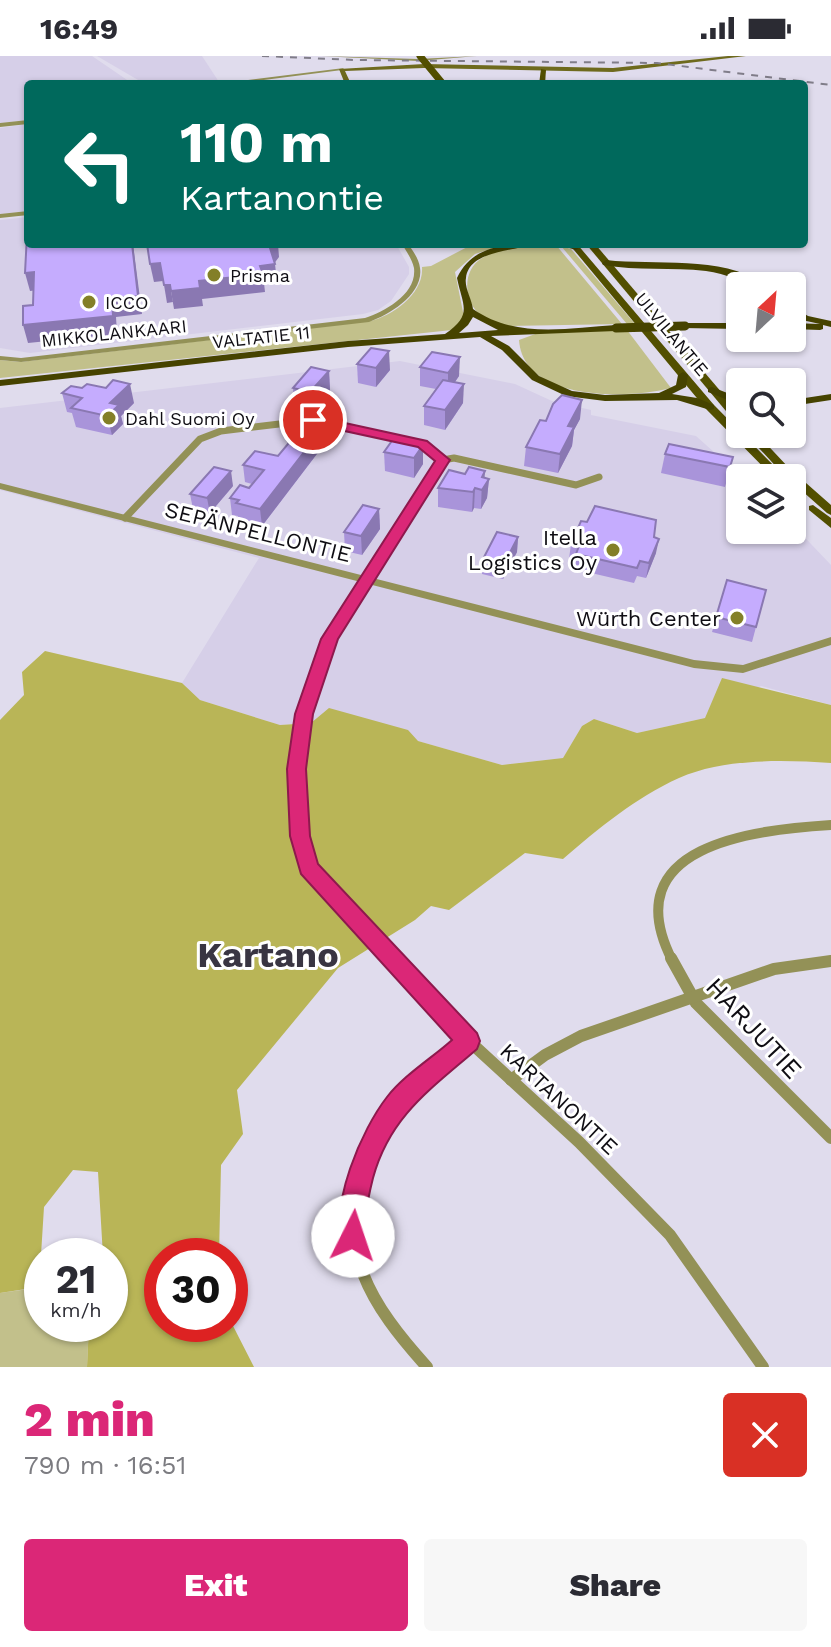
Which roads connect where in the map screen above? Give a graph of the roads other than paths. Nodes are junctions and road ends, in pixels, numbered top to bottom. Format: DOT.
graph roads {
  1 [pos="323,56"];
  2 [pos="420,56"];
  3 [pos="475,56"];
  4 [pos="743,56"];
  5 [pos="342,69"];
  6 [pos="543,70"];
  7 [pos="253,80"];
  8 [pos="346,80"];
  9 [pos="440,80"];
  10 [pos="542,80"];
  11 [pos="24,122"];
  12 [pos="0,125"];
  13 [pos="24,213"];
  14 [pos="0,216"];
  15 [pos="407,248"];
  16 [pos="506,248"];
  17 [pos="577,248"];
  18 [pos="593,248"];
  19 [pos="606,263"];
  20 [pos="648,266"];
  21 [pos="726,272"];
  22 [pos="618,277"];
  23 [pos="470,311"];
  24 [pos="806,318"];
  25 [pos="726,326"];
  26 [pos="806,327"];
  27 [pos="831,328"];
  28 [pos="525,331"];
  29 [pos="474,334"];
  30 [pos="449,336"];
  31 [pos="514,354"];
  32 [pos="0,358"];
  33 [pos="683,375"];
  34 [pos="2,382"];
  35 [pos="712,390"];
  36 [pos="726,396"];
  37 [pos="652,397"];
  38 [pos="831,397"];
  39 [pos="806,401"];
  40 [pos="726,406"];
  41 [pos="710,407"];
  42 [pos="766,448"];
  43 [pos="443,460"];
  44 [pos="766,464"];
  45 [pos="599,477"];
  46 [pos="0,486"];
  47 [pos="806,502"];
  48 [pos="831,511"];
  49 [pos="125,518"];
  50 [pos="831,524"];
  51 [pos="366,580"];
  52 [pos="831,641"];
  53 [pos="831,825"];
  54 [pos="831,961"];
  55 [pos="690,996"];
  56 [pos="469,1041"];
  57 [pos="511,1080"];
  58 [pos="831,1138"];
  59 [pos="427,1367"];
  60 [pos="763,1367"];
  1 -- 3 [label="street"];
  2 -- 9 [label="main road, bridge"];
  4 -- 6 [label="main road"];
  5 -- 6 [label="main road"];
  5 -- 7 [label="street"];
  5 -- 8 [label="main road"];
  6 -- 10 [label="main road"];
  11 -- 12 [label="street"];
  13 -- 14 [label="street"];
  15 -- 32 [label="street, MIKKOLANKAARI"];
  16 -- 23 [label="highway"];
  17 -- 33 [label="main road, ULVILANTIE"];
  18 -- 19 [label="main road, ULVILANTIE"];
  19 -- 20 [label="highway"];
  19 -- 22 [label="main road, ULVILANTIE"];
  20 -- 21 [label="highway"];
  20 -- 22 [label="highway"];
  22 -- 35 [label="main road, ULVILANTIE"];
  23 -- 28 [label="highway"];
  23 -- 30 [label="highway"];
  24 -- 27 [label="highway"];
  25 -- 28 [label="highway, VALTATIE 11, bridge"];
  26 -- 27 [label="highway"];
  28 -- 29 [label="highway, VALTATIE 11"];
  28 -- 31 [label="highway"];
  29 -- 30 [label="highway, VALTATIE 11"];
  29 -- 31 [label="highway"];
  30 -- 34 [label="highway, VALTATIE 11"];
  31 -- 37 [label="highway"];
  33 -- 37 [label="highway"];
  33 -- 41 [label="main road, ULVILANTIE"];
  35 -- 36 [label="highway"];
  35 -- 40 [label="main road, ULVILANTIE"];
  37 -- 41 [label="highway"];
  38 -- 39 [label="highway"];
  41 -- 44 [label="main road, ULVILANTIE"];
  42 -- 48 [label="main road"];
  43 -- 45 [label="street"];
  43 -- 49 [label="street"];
  43 -- 51 [label="street, KARTANONTIE"];
  46 -- 49 [label="street, SEPÄNPELLONTIE"];
  47 -- 50 [label="main road"];
  49 -- 51 [label="street, SEPÄNPELLONTIE"];
  51 -- 52 [label="street, SEPÄNPELLONTIE"];
  51 -- 56 [label="street, KARTANONTIE"];
  53 -- 55 [label="street, HARJUTIE"];
  54 -- 55 [label="street"];
  55 -- 57 [label="street"];
  55 -- 58 [label="street, HARJUTIE"];
  56 -- 57 [label="street, KARTANONTIE"];
  56 -- 59 [label="street"];
  57 -- 60 [label="street, KARTANONTIE"];
}
